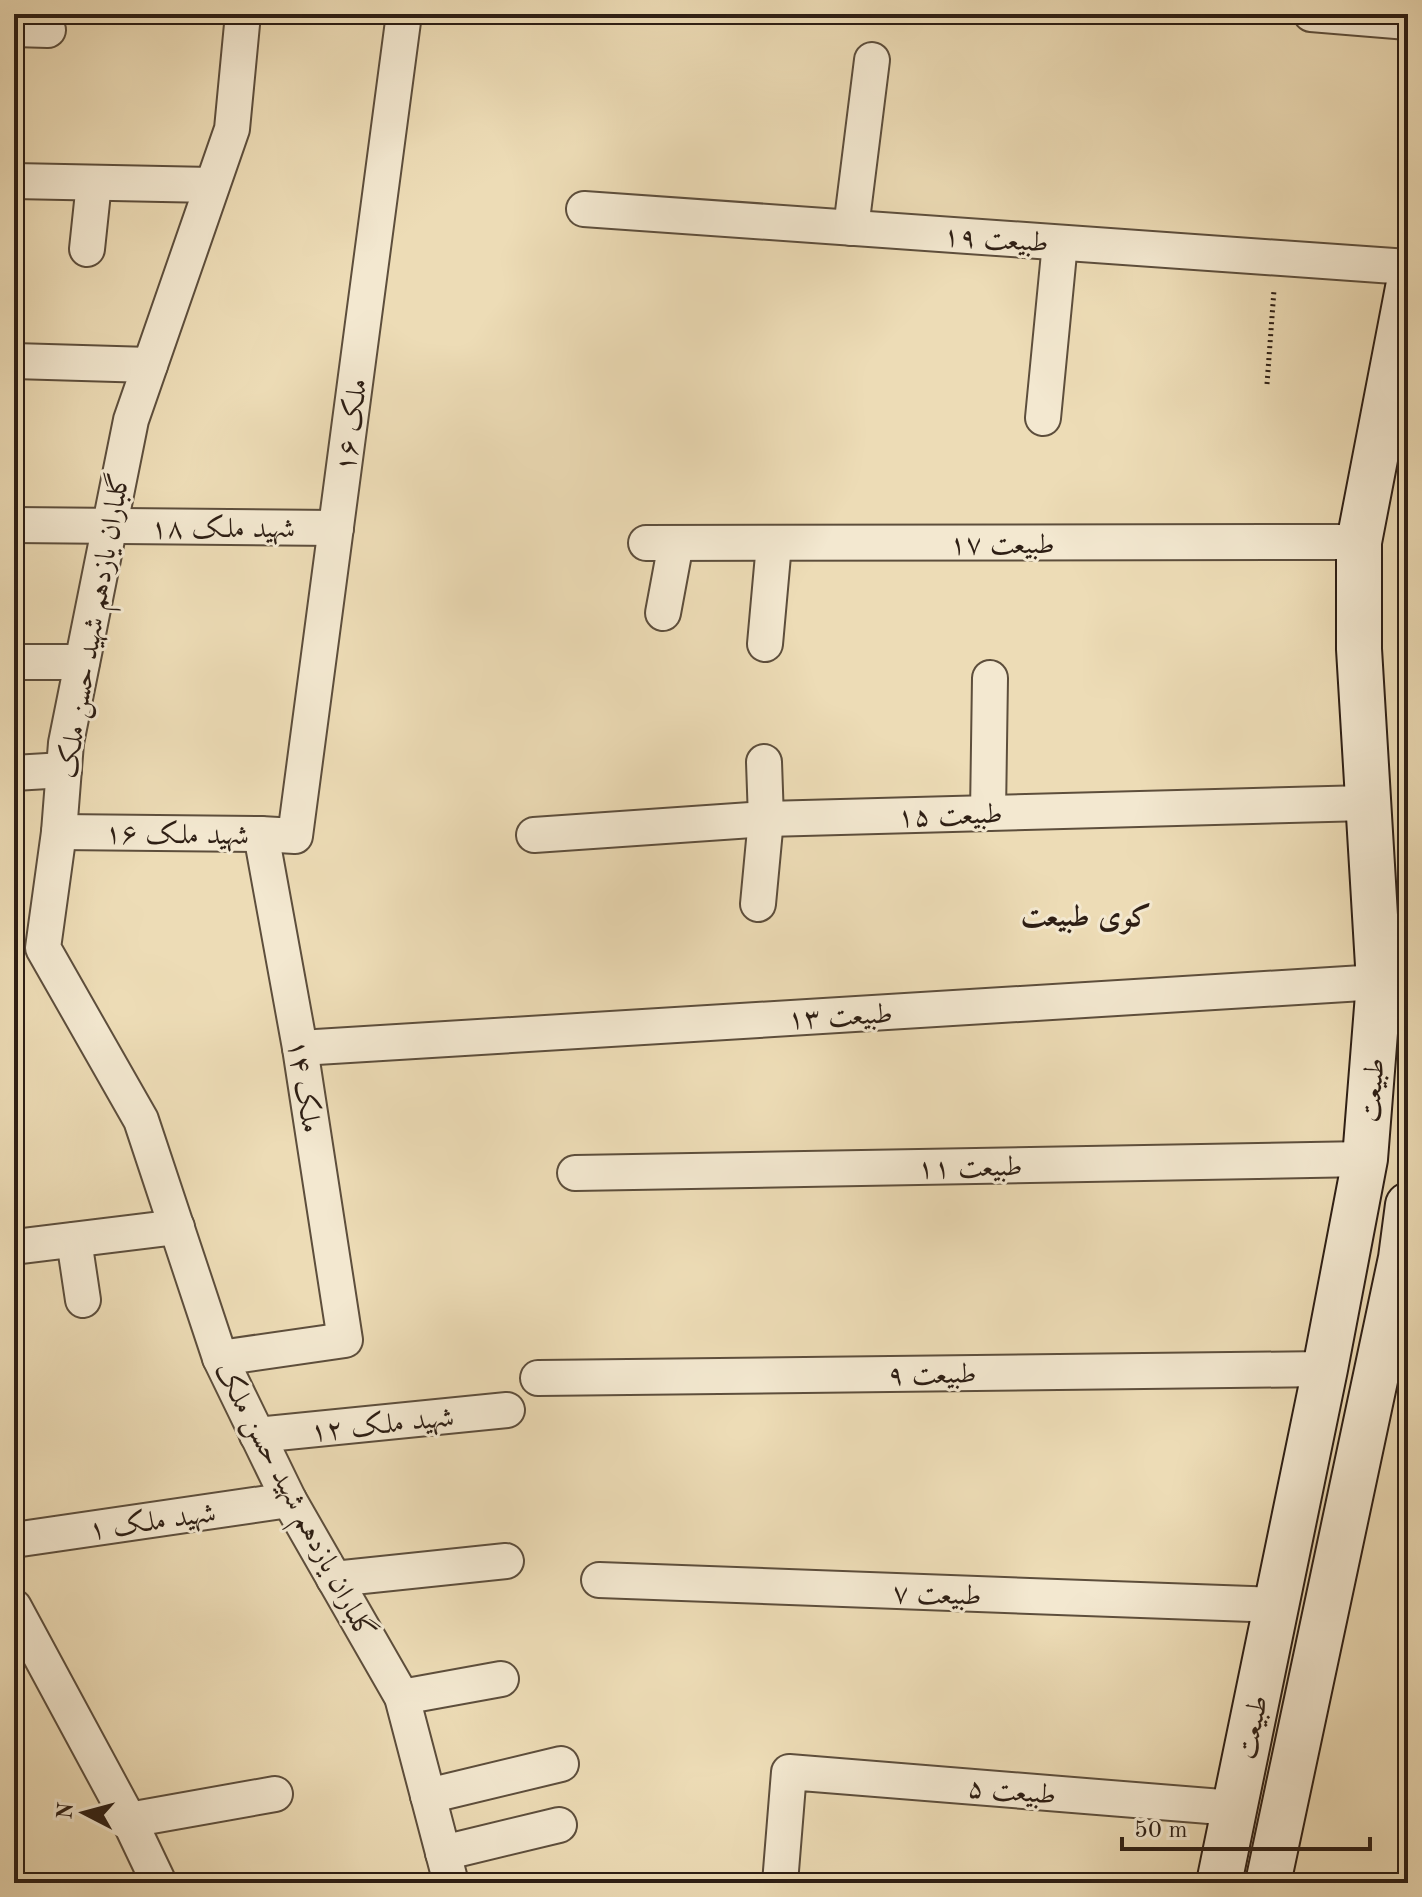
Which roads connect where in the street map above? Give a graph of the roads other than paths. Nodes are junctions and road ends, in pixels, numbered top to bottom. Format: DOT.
graph roads {
  1 [pos="243,14"];
  2 [pos="404,14"];
  3 [pos="1311,14"];
  4 [pos="1408,22"];
  5 [pos="14,29"];
  6 [pos="48,30"];
  7 [pos="872,60"];
  8 [pos="14,181"];
  9 [pos="94,183"];
  10 [pos="212,185"];
  11 [pos="584,209"];
  12 [pos="851,228"];
  13 [pos="1060,243"];
  14 [pos="87,249"];
  15 [pos="1408,267"];
  16 [pos="1408,288"];
  17 [pos="14,361"];
  18 [pos="150,365"];
  19 [pos="1043,418"];
  20 [pos="1408,476"];
  21 [pos="1363,521"];
  22 [pos="14,525"];
  23 [pos="109,526"];
  24 [pos="336,528"];
  25 [pos="774,544"];
  26 [pos="663,613"];
  27 [pos="765,644"];
  28 [pos="14,662"];
  29 [pos="82,662"];
  30 [pos="990,678"];
  31 [pos="764,762"];
  32 [pos="64,770"];
  33 [pos="14,773"];
  34 [pos="1367,803"];
  35 [pos="988,813"];
  36 [pos="766,819"];
  37 [pos="59,832"];
  38 [pos="261,834"];
  39 [pos="534,835"];
  40 [pos="295,836"];
  41 [pos="758,904"];
  42 [pos="28,950"];
  43 [pos="1379,982"];
  44 [pos="300,1048"];
  45 [pos="1365,1159"];
  46 [pos="575,1173"];
  47 [pos="1408,1205"];
  48 [pos="177,1227"];
  49 [pos="74,1240"];
  50 [pos="14,1247"];
  51 [pos="83,1300"];
  52 [pos="220,1358"];
  53 [pos="1325,1369"];
  54 [pos="538,1378"];
  55 [pos="507,1410"];
  56 [pos="257,1435"];
  57 [pos="289,1500"];
  58 [pos="14,1540"];
  59 [pos="506,1561"];
  60 [pos="334,1579"];
  61 [pos="599,1580"];
  62 [pos="1276,1605"];
  63 [pos="14,1607"];
  64 [pos="501,1679"];
  65 [pos="402,1697"];
  66 [pos="561,1764"];
  67 [pos="1291,1772"];
  68 [pos="1238,1787"];
  69 [pos="275,1794"];
  70 [pos="428,1796"];
  71 [pos="129,1820"];
  72 [pos="559,1825"];
  73 [pos="447,1868"];
  74 [pos="159,1883"];
  75 [pos="780,1883"];
  76 [pos="1219,1883"];
  77 [pos="1268,1883"];
  1 -- 10 [label="street, گلباران یازدهم شهید حسن ملک"];
  2 -- 24 [label="street, ملک ۱۶"];
  3 -- 4 [label="street"];
  5 -- 6 [label="street"];
  7 -- 12 [label="street"];
  8 -- 9 [label="street"];
  9 -- 10 [label="street"];
  9 -- 14 [label="street"];
  10 -- 18 [label="street, گلباران یازدهم شهید حسن ملک"];
  11 -- 12 [label="street, طبیعت ۱۹"];
  12 -- 13 [label="street, طبیعت ۱۹"];
  13 -- 15 [label="street, طبیعت ۱۹"];
  13 -- 19 [label="street"];
  16 -- 21 [label="street, طبیعت"];
  17 -- 18 [label="street"];
  18 -- 23 [label="street, گلباران یازدهم شهید حسن ملک"];
  20 -- 21 [label="street"];
  21 -- 25 [label="street, طبیعت ۱۷"];
  21 -- 34 [label="street, طبیعت"];
  22 -- 23 [label="street, شهید ملک ۱۸"];
  23 -- 24 [label="street, شهید ملک ۱۸"];
  23 -- 29 [label="street, گلباران یازدهم شهید حسن ملک"];
  24 -- 40 [label="street, ملک ۱۶"];
  25 -- 26 [label="street, طبیعت ۱۷"];
  25 -- 27 [label="street"];
  28 -- 29 [label="street"];
  29 -- 32 [label="street, گلباران یازدهم شهید حسن ملک"];
  30 -- 35 [label="street"];
  31 -- 36 [label="street"];
  32 -- 33 [label="street"];
  32 -- 37 [label="street, گلباران یازدهم شهید حسن ملک"];
  34 -- 35 [label="street, طبیعت ۱۵"];
  34 -- 43 [label="street, طبیعت"];
  35 -- 36 [label="street, طبیعت ۱۵"];
  36 -- 39 [label="street, طبیعت ۱۵"];
  36 -- 41 [label="street"];
  37 -- 38 [label="street, شهید ملک ۱۶"];
  37 -- 42 [label="street, گلباران یازدهم شهید حسن ملک"];
  38 -- 40 [label="street, شهید ملک ۱۶"];
  38 -- 44 [label="street, ملک ۱۴"];
  42 -- 48 [label="street, گلباران یازدهم شهید حسن ملک"];
  43 -- 44 [label="street, طبیعت ۱۳"];
  43 -- 45 [label="street, طبیعت"];
  44 -- 52 [label="street, ملک ۱۴"];
  45 -- 46 [label="street, طبیعت ۱۱"];
  45 -- 53 [label="street, طبیعت"];
  47 -- 67 [label="street, طبیعت"];
  48 -- 49 [label="street"];
  48 -- 52 [label="street, گلباران یازدهم شهید حسن ملک"];
  49 -- 50 [label="street"];
  49 -- 51 [label="street"];
  52 -- 56 [label="street, گلباران یازدهم شهید حسن ملک"];
  53 -- 54 [label="street, طبیعت ۹"];
  53 -- 62 [label="street, طبیعت"];
  55 -- 56 [label="street, ۱۲ شهید ملک"];
  56 -- 57 [label="street, گلباران یازدهم شهید حسن ملک"];
  57 -- 58 [label="street, ۱ شهید ملک"];
  57 -- 60 [label="street, گلباران یازدهم شهید حسن ملک"];
  59 -- 60 [label="street"];
  60 -- 65 [label="street, گلباران یازدهم شهید حسن ملک"];
  61 -- 62 [label="street, طبیعت ۷"];
  62 -- 68 [label="street, طبیعت"];
  63 -- 71 [label="street"];
  64 -- 65 [label="street"];
  65 -- 70 [label="street, گلباران یازدهم شهید حسن ملک"];
  66 -- 70 [label="street"];
  67 -- 68 [label="street"];
  67 -- 77 [label="street, طبیعت"];
  68 -- 75 [label="street, ۵ طبیعت"];
  68 -- 76 [label="street, طبیعت"];
  69 -- 71 [label="street"];
  70 -- 73 [label="street, گلباران یازدهم شهید حسن ملک"];
  71 -- 74 [label="street"];
  72 -- 73 [label="street"];
}
